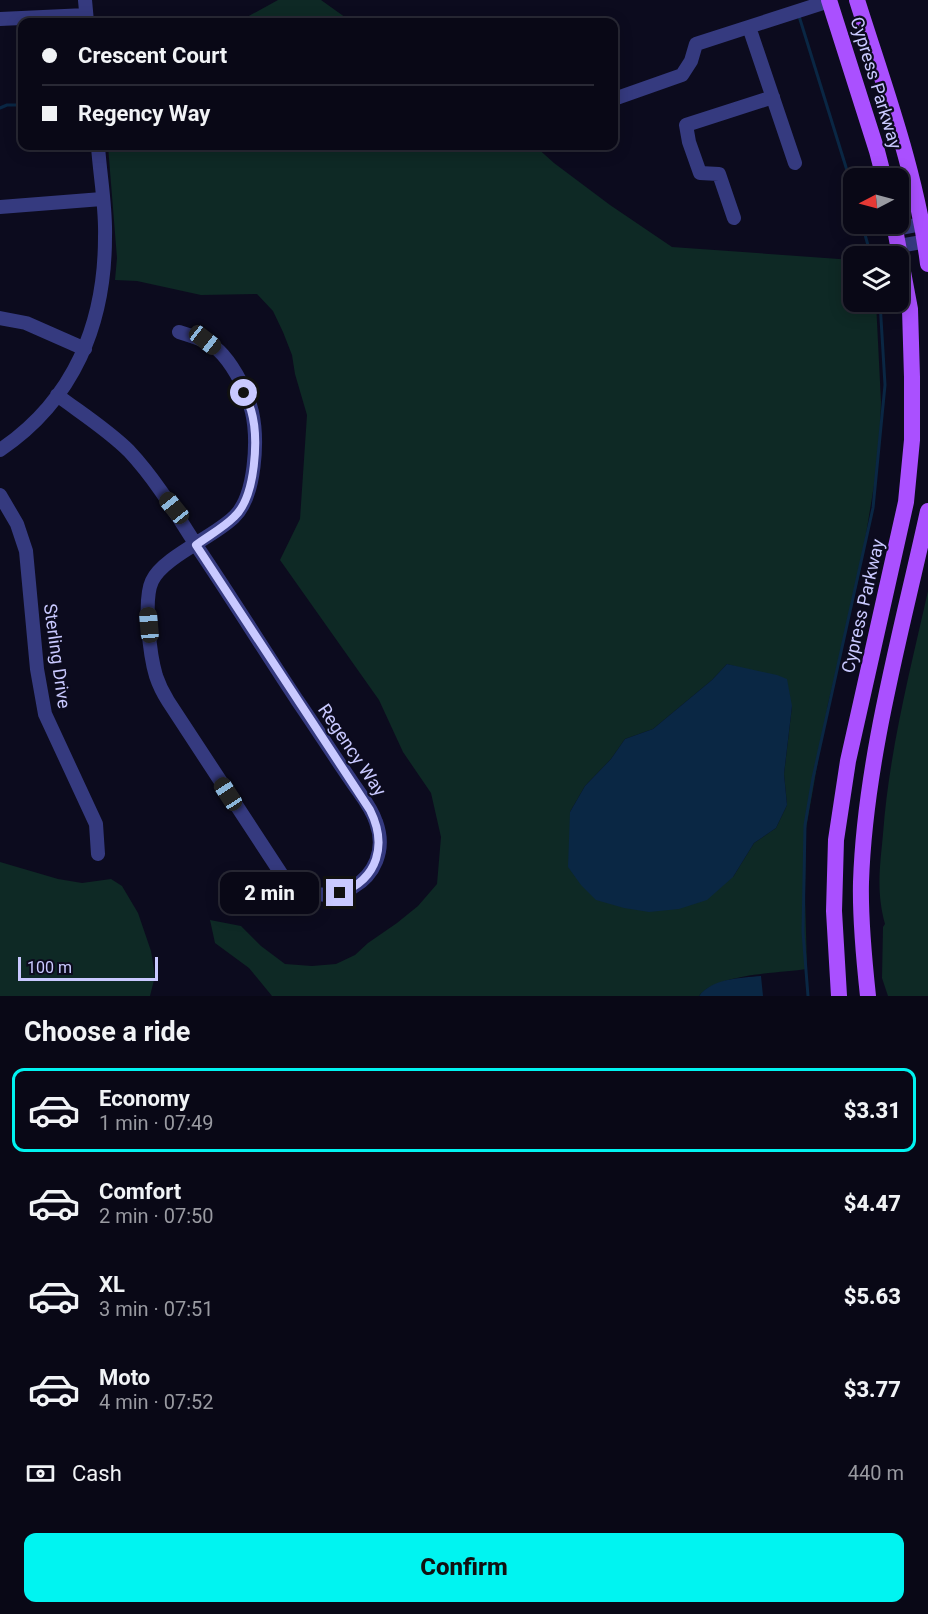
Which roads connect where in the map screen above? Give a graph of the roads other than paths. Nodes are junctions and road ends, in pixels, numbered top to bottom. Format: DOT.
graph roads {
  1 [pos="85,0"];
  2 [pos="856,0"];
  3 [pos="829,1"];
  4 [pos="86,18"];
  5 [pos="0,19"];
  6 [pos="18,19"];
  7 [pos="749,27"];
  8 [pos="773,97"];
  9 [pos="618,98"];
  10 [pos="98,150"];
  11 [pos="795,163"];
  12 [pos="881,168"];
  13 [pos="102,199"];
  14 [pos="0,207"];
  15 [pos="734,218"];
  16 [pos="925,223"];
  17 [pos="909,225"];
  18 [pos="897,234"];
  19 [pos="927,242"];
  20 [pos="899,246"];
  21 [pos="928,264"];
  22 [pos="909,303"];
  23 [pos="0,318"];
  24 [pos="179,332"];
  25 [pos="85,349"];
  26 [pos="57,395"];
  27 [pos="0,450"];
  28 [pos="0,495"];
  29 [pos="928,511"];
  30 [pos="196,545"];
  31 [pos="98,854"];
  32 [pos="839,996"];
  33 [pos="868,996"];
  1 -- 4 [label="street"];
  2 -- 16 [label="main road, Cypress Parkway"];
  3 -- 7 [label="street"];
  3 -- 12 [label="main road, Cypress Parkway"];
  5 -- 6 [label="street"];
  7 -- 8 [label="street"];
  7 -- 9 [label="street"];
  8 -- 11 [label="street"];
  8 -- 15 [label="street"];
  10 -- 13 [label="street"];
  13 -- 14 [label="street"];
  13 -- 25 [label="street"];
  16 -- 17 [label="street"];
  16 -- 19 [label="main road, Cypress Parkway"];
  18 -- 20 [label="main road, Cypress Parkway"];
  19 -- 20 [label="street"];
  19 -- 21 [label="main road, Cypress Parkway"];
  22 -- 32 [label="main road, Cypress Parkway"];
  23 -- 25 [label="street"];
  24 -- 30 [label="street"];
  25 -- 26 [label="street"];
  26 -- 27 [label="street"];
  26 -- 30 [label="street, Regency Way"];
  28 -- 31 [label="street, Sterling Drive"];
  29 -- 33 [label="main road"];
  30 -- 30 [label="street, Regency Way"];
}
